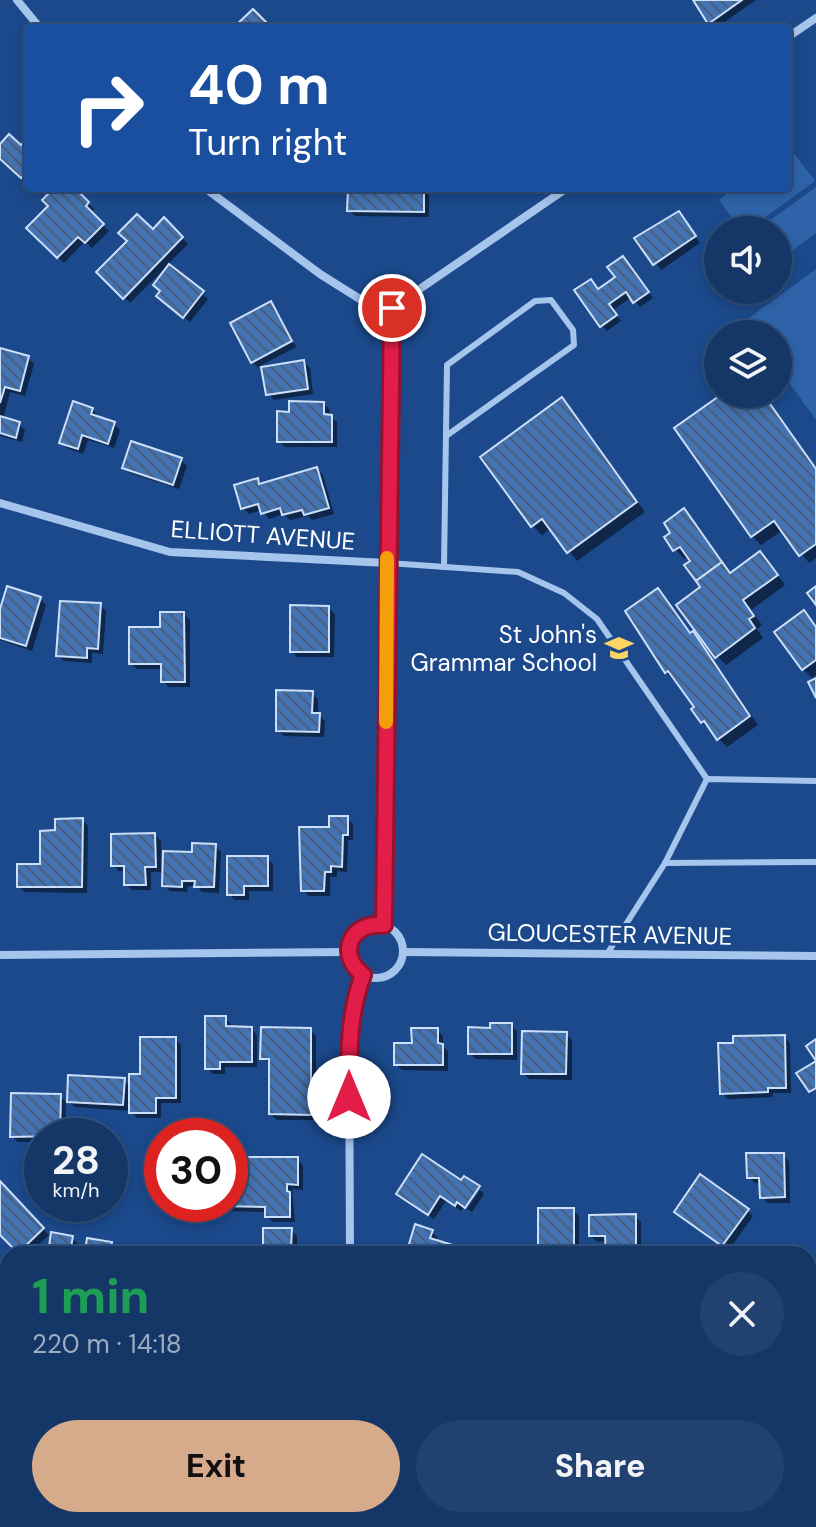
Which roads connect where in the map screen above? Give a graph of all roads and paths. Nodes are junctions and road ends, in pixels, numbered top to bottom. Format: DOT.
graph roads {
  1 [pos="17,0"];
  2 [pos="816,18"];
  3 [pos="37,24"];
  4 [pos="792,34"];
  5 [pos="210,192"];
  6 [pos="561,192"];
  7 [pos="392,308"];
  8 [pos="446,436"];
  9 [pos="0,503"];
  10 [pos="387,563"];
  11 [pos="444,567"];
  12 [pos="707,779"];
  13 [pos="816,781"];
  14 [pos="816,862"];
  15 [pos="665,863"];
  16 [pos="384,925"];
  17 [pos="349,952"];
  18 [pos="403,952"];
  19 [pos="607,954"];
  20 [pos="0,955"];
  21 [pos="816,956"];
  22 [pos="363,975"];
  23 [pos="350,1246"];
  1 -- 3 [label="street"];
  2 -- 4 [label="street"];
  5 -- 7 [label="street"];
  6 -- 7 [label="street"];
  7 -- 10 [label="street"];
  8 -- 8 [label="lane"];
  8 -- 11 [label="lane"];
  9 -- 10 [label="street, ELLIOTT AVENUE"];
  10 -- 11 [label="lane"];
  10 -- 16 [label="street"];
  11 -- 12 [label="lane"];
  12 -- 13 [label="lane"];
  12 -- 15 [label="lane"];
  14 -- 15 [label="lane"];
  15 -- 19 [label="lane"];
  16 -- 17 [label="street"];
  16 -- 18 [label="street"];
  17 -- 20 [label="street"];
  17 -- 22 [label="street"];
  18 -- 19 [label="street, GLOUCESTER AVENUE"];
  18 -- 22 [label="street"];
  19 -- 21 [label="street, GLOUCESTER AVENUE"];
  22 -- 23 [label="street"];
}
